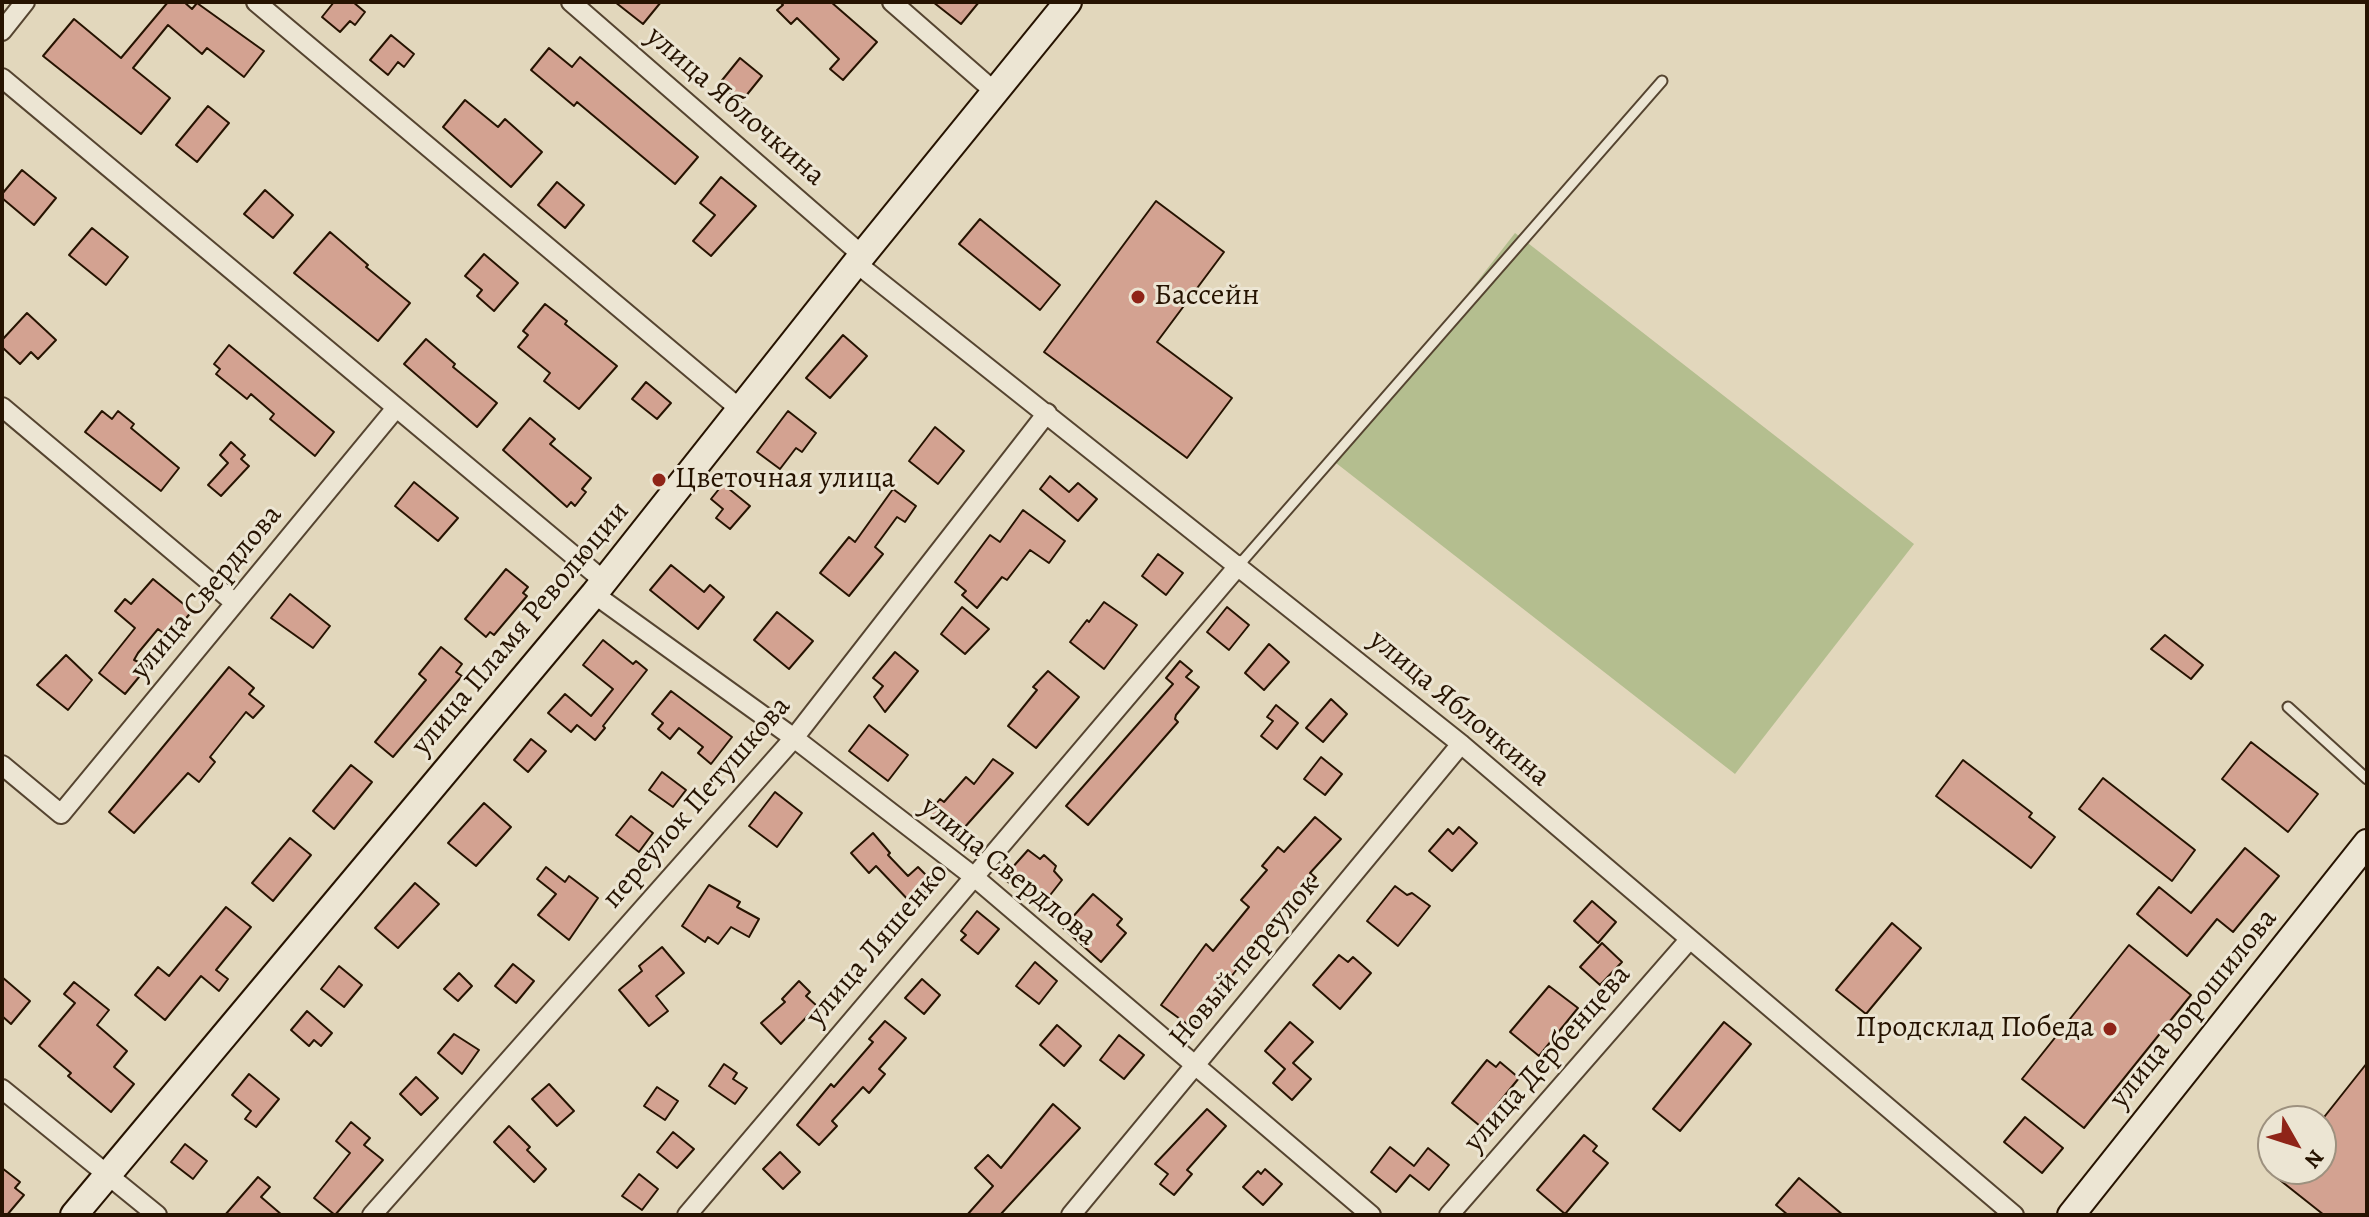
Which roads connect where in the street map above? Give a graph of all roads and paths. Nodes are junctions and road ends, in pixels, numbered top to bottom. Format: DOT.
graph roads {
  1 [pos="25,2"];
  2 [pos="256,2"];
  3 [pos="571,2"];
  4 [pos="892,2"];
  5 [pos="1068,2"];
  6 [pos="2,31"];
  7 [pos="2,78"];
  8 [pos="1662,81"];
  9 [pos="995,92"];
  10 [pos="859,259"];
  11 [pos="2,407"];
  12 [pos="396,408"];
  13 [pos="740,409"];
  14 [pos="1047,413"];
  15 [pos="1239,565"];
  16 [pos="599,588"];
  17 [pos="235,603"];
  18 [pos="2288,707"];
  19 [pos="794,738"];
  20 [pos="1461,744"];
  21 [pos="2,765"];
  22 [pos="2367,779"];
  23 [pos="2367,843"];
  24 [pos="973,876"];
  25 [pos="1689,940"];
  26 [pos="1196,1065"];
  27 [pos="2,1089"];
  28 [pos="108,1174"];
  29 [pos="74,1215"];
  30 [pos="157,1215"];
  31 [pos="372,1215"];
  32 [pos="687,1215"];
  33 [pos="1071,1215"];
  34 [pos="1371,1215"];
  35 [pos="1449,1215"];
  36 [pos="2014,1215"];
  37 [pos="2071,1215"];
  1 -- 6 [label="street"];
  2 -- 13 [label="street"];
  3 -- 10 [label="street, улица Яблочкина"];
  4 -- 9 [label="street"];
  5 -- 9 [label="street, улица Пламя Революции"];
  7 -- 12 [label="street, улица Свердлова"];
  8 -- 15 [label="lane"];
  9 -- 10 [label="street, улица Пламя Революции"];
  10 -- 13 [label="street, улица Пламя Революции"];
  10 -- 14 [label="street, улица Яблочкина"];
  11 -- 17 [label="street"];
  12 -- 16 [label="street, улица Свердлова"];
  12 -- 17 [label="street, улица Свердлова"];
  13 -- 16 [label="street, улица Пламя Революции"];
  14 -- 15 [label="street, улица Яблочкина"];
  14 -- 19 [label="street, переулок Петушкова"];
  15 -- 20 [label="street, улица Яблочкина"];
  15 -- 24 [label="street, улица Ляшенко"];
  16 -- 19 [label="street, улица Свердлова"];
  16 -- 28 [label="street, улица Пламя Революции"];
  17 -- 21 [label="street, улица Свердлова"];
  18 -- 22 [label="lane"];
  19 -- 24 [label="street, улица Свердлова"];
  19 -- 31 [label="street, переулок Петушкова"];
  20 -- 25 [label="street, улица Яблочкина"];
  20 -- 26 [label="street, Новый переулок"];
  23 -- 37 [label="street, улица Ворошилова"];
  24 -- 26 [label="street, улица Свердлова"];
  24 -- 32 [label="street, улица Ляшенко"];
  25 -- 35 [label="street, улица Дербенцева"];
  25 -- 36 [label="street, улица Яблочкина"];
  26 -- 33 [label="street, Новый переулок"];
  26 -- 34 [label="street, улица Свердлова"];
  27 -- 28 [label="street"];
  28 -- 29 [label="street, улица Пламя Революции"];
  28 -- 30 [label="street"];
}
